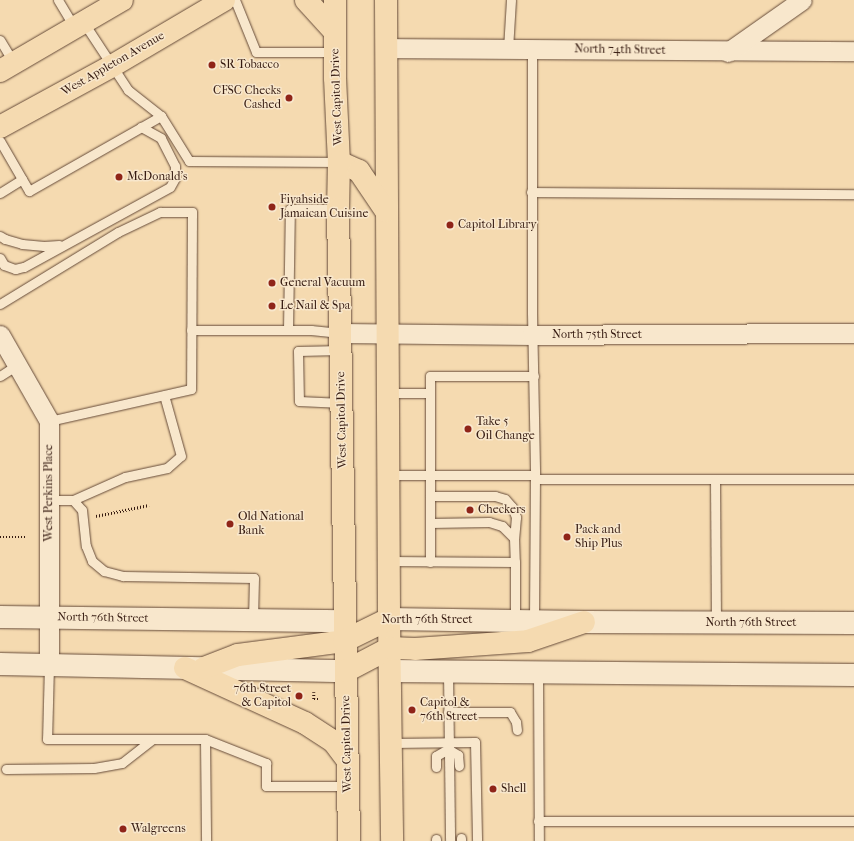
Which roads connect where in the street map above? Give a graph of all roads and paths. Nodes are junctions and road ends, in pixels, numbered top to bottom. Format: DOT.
graph roads {
  1 [pos="58,0"];
  2 [pos="122,0"];
  3 [pos="224,0"];
  4 [pos="235,0"];
  5 [pos="306,0"];
  6 [pos="336,0"];
  7 [pos="375,0"];
  8 [pos="386,0"];
  9 [pos="398,0"];
  10 [pos="511,0"];
  11 [pos="802,0"];
  12 [pos="385,21"];
  13 [pos="80,25"];
  14 [pos="0,40"];
  15 [pos="335,42"];
  16 [pos="385,48"];
  17 [pos="508,49"];
  18 [pos="532,49"];
  19 [pos="728,52"];
  20 [pos="854,52"];
  21 [pos="112,66"];
  22 [pos="7,67"];
  23 [pos="161,116"];
  24 [pos="0,127"];
  25 [pos="141,127"];
  26 [pos="0,141"];
  27 [pos="339,162"];
  28 [pos="22,179"];
  29 [pos="532,192"];
  30 [pos="0,193"];
  31 [pos="854,194"];
  32 [pos="338,209"];
  33 [pos="386,212"];
  34 [pos="0,236"];
  35 [pos="60,245"];
  36 [pos="0,258"];
  37 [pos="0,304"];
  38 [pos="191,330"];
  39 [pos="288,330"];
  40 [pos="854,333"];
  41 [pos="387,334"];
  42 [pos="0,335"];
  43 [pos="532,335"];
  44 [pos="341,342"];
  45 [pos="17,365"];
  46 [pos="0,376"];
  47 [pos="534,376"];
  48 [pos="387,393"];
  49 [pos="430,393"];
  50 [pos="164,395"];
  51 [pos="342,403"];
  52 [pos="49,421"];
  53 [pos="388,475"];
  54 [pos="430,475"];
  55 [pos="535,477"];
  56 [pos="715,479"];
  57 [pos="854,479"];
  58 [pos="430,496"];
  59 [pos="49,500"];
  60 [pos="73,500"];
  61 [pos="149,505"];
  62 [pos="85,520"];
  63 [pos="430,523"];
  64 [pos="0,537"];
  65 [pos="25,537"];
  66 [pos="514,538"];
  67 [pos="388,562"];
  68 [pos="430,562"];
  69 [pos="515,562"];
  70 [pos="0,616"];
  71 [pos="49,617"];
  72 [pos="389,619"];
  73 [pos="253,620"];
  74 [pos="524,622"];
  75 [pos="584,622"];
  76 [pos="716,623"];
  77 [pos="854,623"];
  78 [pos="345,631"];
  79 [pos="390,648"];
  80 [pos="0,664"];
  81 [pos="49,665"];
  82 [pos="195,668"];
  83 [pos="390,671"];
  84 [pos="448,671"];
  85 [pos="346,672"];
  86 [pos="538,672"];
  87 [pos="854,675"];
  88 [pos="314,692"];
  89 [pos="320,699"];
  90 [pos="448,712"];
  91 [pos="517,730"];
  92 [pos="152,739"];
  93 [pos="205,739"];
  94 [pos="391,743"];
  95 [pos="448,745"];
  96 [pos="348,762"];
  97 [pos="459,766"];
  98 [pos="436,767"];
  99 [pos="6,769"];
  100 [pos="348,786"];
  101 [pos="538,821"];
  102 [pos="854,821"];
  103 [pos="206,841"];
  104 [pos="349,841"];
  105 [pos="392,841"];
  106 [pos="450,841"];
  107 [pos="477,841"];
  108 [pos="539,841"];
  1 -- 13 [label="lane"];
  2 -- 13 [label="main road"];
  3 -- 21 [label="main road, West Appleton Avenue"];
  4 -- 15 [label="lane"];
  5 -- 15 [label="main road"];
  6 -- 15 [label="main road, West Capitol Drive"];
  7 -- 12 [label="main road"];
  8 -- 12 [label="main road"];
  9 -- 12 [label="main road"];
  10 -- 17 [label="lane"];
  11 -- 19 [label="street"];
  12 -- 16 [label="main road"];
  13 -- 21 [label="lane"];
  13 -- 22 [label="main road"];
  14 -- 22 [label="lane"];
  15 -- 27 [label="main road, West Capitol Drive"];
  16 -- 17 [label="street, North 74th Street"];
  16 -- 33 [label="main road"];
  17 -- 18 [label="street, North 74th Street"];
  18 -- 19 [label="street, North 74th Street"];
  18 -- 29 [label="lane"];
  19 -- 20 [label="street, North 74th Street"];
  21 -- 23 [label="lane"];
  21 -- 24 [label="main road, West Appleton Avenue"];
  23 -- 25 [label="lane"];
  23 -- 27 [label="lane"];
  25 -- 28 [label="lane"];
  25 -- 35 [label="lane"];
  26 -- 28 [label="lane"];
  27 -- 32 [label="main road, West Capitol Drive"];
  27 -- 33 [label="main road"];
  28 -- 30 [label="lane"];
  29 -- 31 [label="lane"];
  29 -- 43 [label="lane"];
  32 -- 39 [label="lane"];
  32 -- 44 [label="main road, West Capitol Drive"];
  33 -- 41 [label="main road"];
  34 -- 35 [label="lane"];
  35 -- 36 [label="lane"];
  37 -- 38 [label="lane"];
  38 -- 39 [label="lane"];
  38 -- 50 [label="lane"];
  39 -- 44 [label="lane"];
  40 -- 43 [label="street, North 75th Street"];
  41 -- 43 [label="street, North 75th Street"];
  41 -- 44 [label="street, North 75th Street"];
  41 -- 48 [label="main road"];
  42 -- 45 [label="street, West Perkins Place"];
  43 -- 47 [label="lane"];
  44 -- 51 [label="main road, West Capitol Drive"];
  44 -- 51 [label="lane"];
  45 -- 46 [label="lane"];
  45 -- 52 [label="street, West Perkins Place"];
  47 -- 49 [label="lane"];
  47 -- 55 [label="lane"];
  48 -- 49 [label="lane"];
  48 -- 53 [label="main road"];
  49 -- 54 [label="lane"];
  50 -- 52 [label="lane"];
  50 -- 60 [label="lane"];
  51 -- 78 [label="main road, West Capitol Drive"];
  52 -- 59 [label="street, West Perkins Place"];
  53 -- 54 [label="lane"];
  53 -- 67 [label="main road"];
  54 -- 55 [label="lane"];
  54 -- 58 [label="lane"];
  55 -- 56 [label="lane"];
  55 -- 74 [label="lane"];
  56 -- 57 [label="lane"];
  56 -- 76 [label="lane"];
  58 -- 63 [label="lane"];
  58 -- 66 [label="lane"];
  59 -- 60 [label="lane"];
  59 -- 71 [label="street, West Perkins Place"];
  60 -- 62 [label="lane"];
  61 -- 62 [label="path"];
  62 -- 73 [label="lane"];
  63 -- 66 [label="lane"];
  63 -- 68 [label="lane"];
  64 -- 65 [label="path"];
  66 -- 69 [label="lane"];
  67 -- 68 [label="lane"];
  67 -- 72 [label="main road"];
  68 -- 69 [label="lane"];
  69 -- 74 [label="lane"];
  70 -- 71 [label="main road, North 76th Street"];
  71 -- 73 [label="main road, North 76th Street"];
  71 -- 81 [label="street, West Perkins Place"];
  72 -- 74 [label="main road, North 76th Street"];
  72 -- 78 [label="main road, North 76th Street"];
  72 -- 79 [label="main road"];
  73 -- 78 [label="main road, North 76th Street"];
  74 -- 75 [label="main road, North 76th Street"];
  75 -- 76 [label="main road, North 76th Street"];
  75 -- 79 [label="main road"];
  76 -- 77 [label="main road, North 76th Street"];
  78 -- 82 [label="main road"];
  78 -- 85 [label="main road, West Capitol Drive"];
  79 -- 83 [label="main road"];
  79 -- 85 [label="main road"];
  80 -- 81 [label="main road"];
  81 -- 82 [label="main road"];
  81 -- 92 [label="lane"];
  82 -- 85 [label="main road"];
  82 -- 96 [label="main road"];
  83 -- 84 [label="main road"];
  83 -- 85 [label="main road"];
  83 -- 94 [label="main road"];
  84 -- 86 [label="main road"];
  84 -- 90 [label="lane"];
  85 -- 96 [label="main road, West Capitol Drive"];
  86 -- 87 [label="main road"];
  86 -- 101 [label="lane"];
  88 -- 89 [label="path"];
  90 -- 91 [label="lane"];
  90 -- 95 [label="lane"];
  92 -- 93 [label="lane"];
  92 -- 99 [label="lane"];
  93 -- 100 [label="lane"];
  93 -- 103 [label="lane"];
  94 -- 95 [label="lane"];
  94 -- 105 [label="main road"];
  95 -- 97 [label="lane"];
  95 -- 98 [label="lane"];
  95 -- 106 [label="lane"];
  95 -- 107 [label="lane"];
  96 -- 100 [label="main road, West Capitol Drive"];
  100 -- 104 [label="main road, West Capitol Drive"];
  101 -- 102 [label="lane"];
  101 -- 108 [label="lane"];
}
